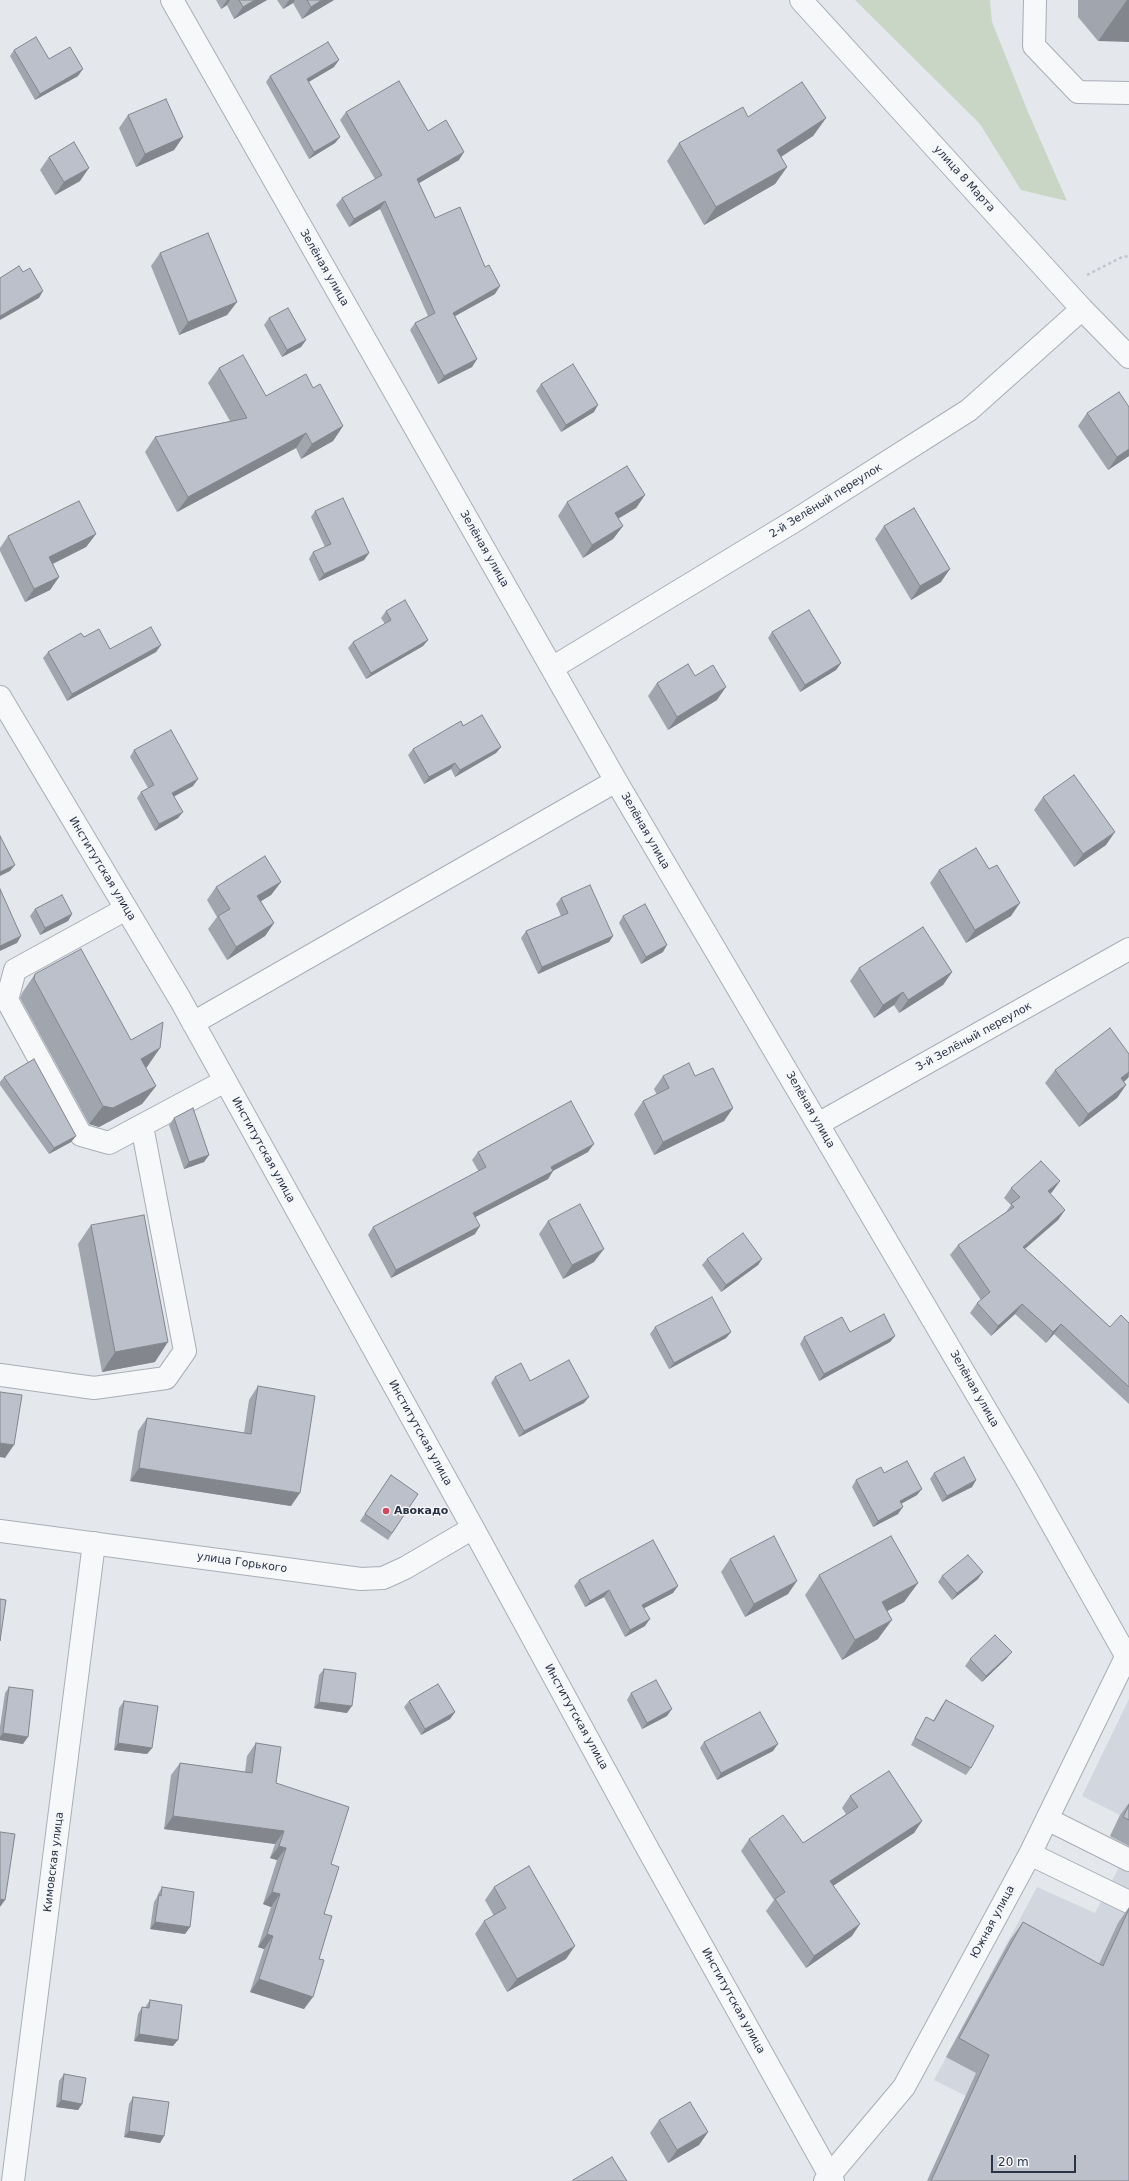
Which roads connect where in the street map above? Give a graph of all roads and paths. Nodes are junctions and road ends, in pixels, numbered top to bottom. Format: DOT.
graph roads {
  1 [pos="172,0"];
  2 [pos="800,0"];
  3 [pos="1035,0"];
  4 [pos="1129,93"];
  5 [pos="1129,256"];
  6 [pos="1064,288"];
  7 [pos="1082,309"];
  8 [pos="1129,357"];
  9 [pos="552,668"];
  10 [pos="0,697"];
  11 [pos="616,781"];
  12 [pos="126,909"];
  13 [pos="1129,949"];
  14 [pos="193,1023"];
  15 [pos="225,1081"];
  16 [pos="818,1124"];
  17 [pos="142,1126"];
  18 [pos="0,1375"];
  19 [pos="473,1528"];
  20 [pos="0,1531"];
  21 [pos="94,1543"];
  22 [pos="1128,1655"];
  23 [pos="1047,1820"];
  24 [pos="1030,1854"];
  25 [pos="1129,1860"];
  26 [pos="1129,1902"];
  27 [pos="829,2179"];
  28 [pos="13,2181"];
  1 -- 9 [label="street, Зелёная улица"];
  2 -- 6 [label="street, улица 8 Марта"];
  3 -- 4 [label="street"];
  5 -- 6 [label="path"];
  6 -- 7 [label="street, улица 8 Марта"];
  7 -- 8 [label="street, улица 8 Марта"];
  7 -- 9 [label="street, 2-й Зелёный переулок"];
  9 -- 11 [label="street, Зелёная улица"];
  10 -- 12 [label="street, Институтская улица"];
  11 -- 14 [label="street"];
  11 -- 16 [label="street, Зелёная улица"];
  12 -- 14 [label="street, Институтская улица"];
  12 -- 17 [label="street"];
  13 -- 16 [label="street, 3-й Зелёный переулок"];
  14 -- 15 [label="street, Институтская улица"];
  15 -- 17 [label="street"];
  15 -- 19 [label="street, Институтская улица"];
  16 -- 22 [label="street, Зелёная улица"];
  17 -- 18 [label="street"];
  19 -- 21 [label="street, улица Горького"];
  19 -- 27 [label="street, Институтская улица"];
  20 -- 21 [label="street, улица Горького"];
  21 -- 28 [label="street, Кимовская улица"];
  22 -- 23 [label="street, Южная улица"];
  23 -- 24 [label="street, Южная улица"];
  23 -- 25 [label="street"];
  24 -- 26 [label="street"];
  24 -- 27 [label="street, Южная улица"];
}
